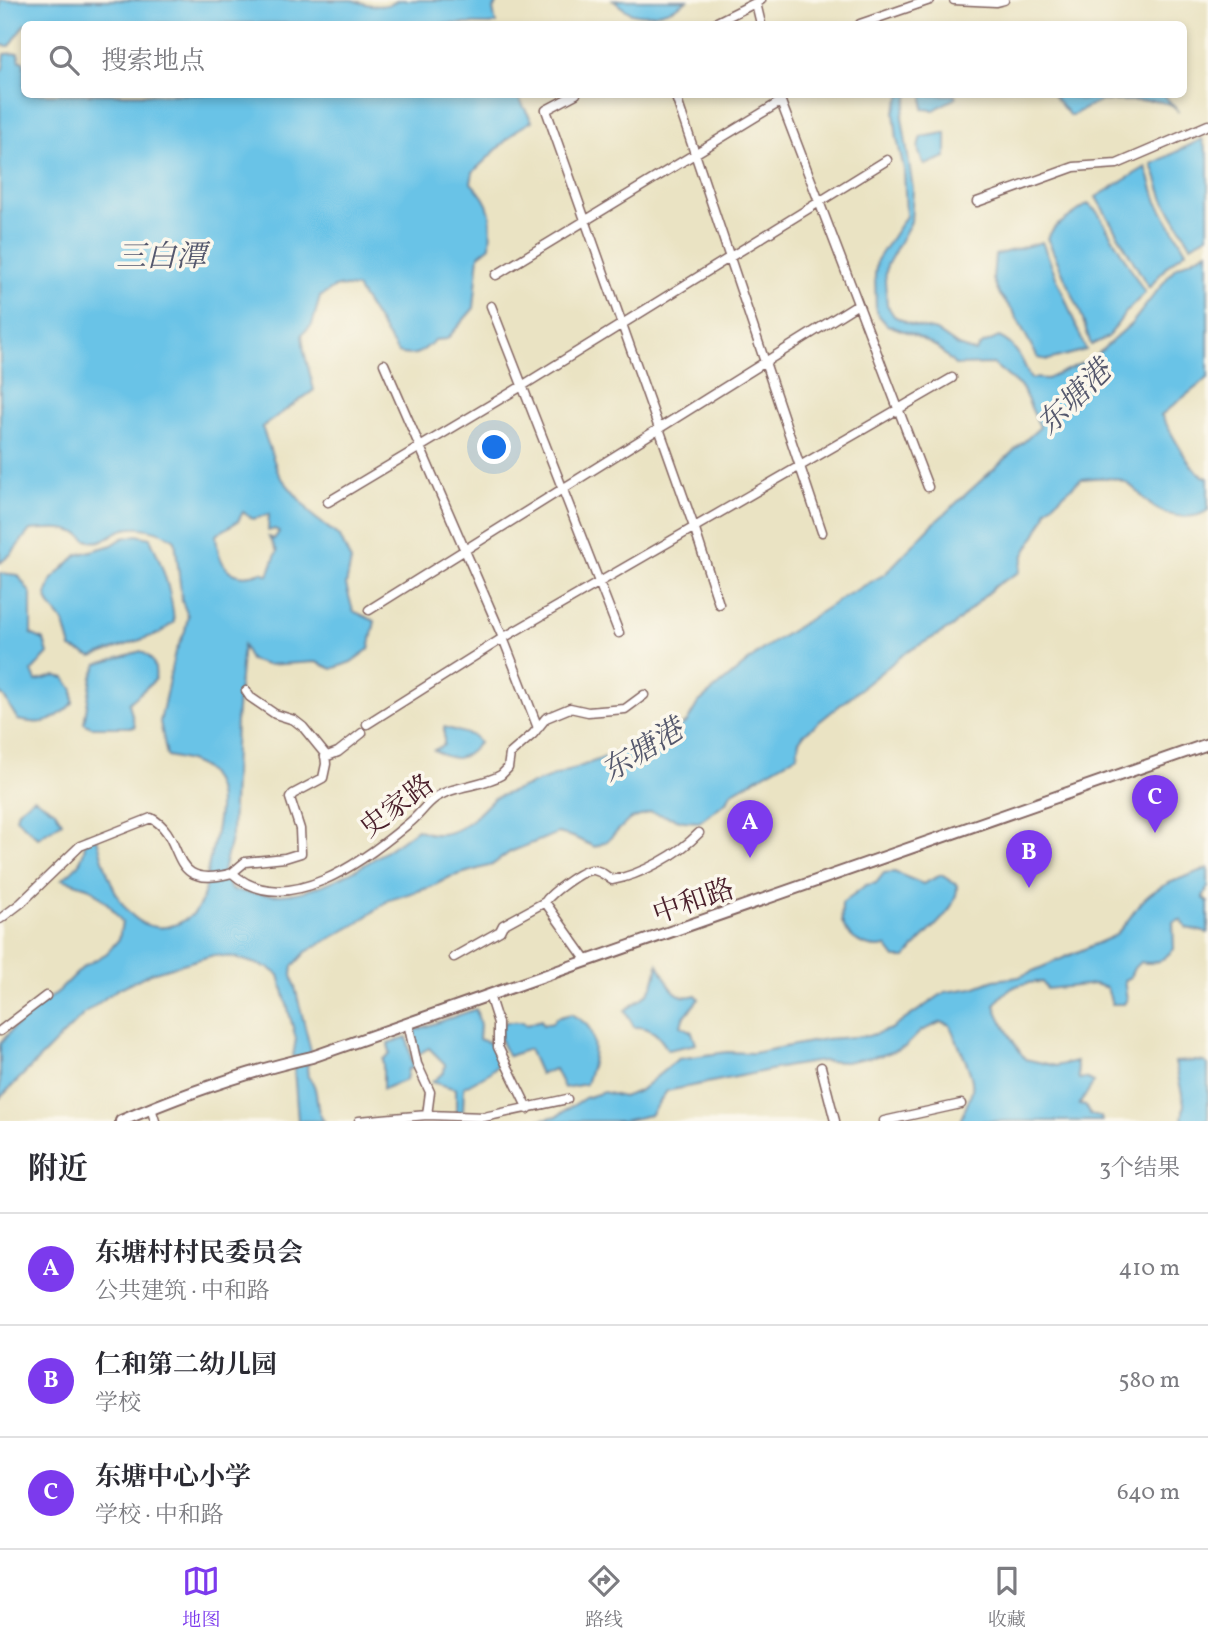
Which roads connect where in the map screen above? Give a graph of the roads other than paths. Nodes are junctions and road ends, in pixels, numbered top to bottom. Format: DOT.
graph roads {
  1 [pos="930,0"];
  2 [pos="954,0"];
  3 [pos="1004,0"];
  4 [pos="759,1"];
  5 [pos="719,21"];
  6 [pos="761,21"];
  7 [pos="869,21"];
  8 [pos="568,98"];
  9 [pos="676,98"];
  10 [pos="779,98"];
  11 [pos="1208,125"];
  12 [pos="695,154"];
  13 [pos="887,160"];
  14 [pos="818,201"];
  15 [pos="977,202"];
  16 [pos="585,220"];
  17 [pos="729,257"];
  18 [pos="496,275"];
  19 [pos="858,304"];
  20 [pos="491,306"];
  21 [pos="622,324"];
  22 [pos="764,363"];
  23 [pos="384,364"];
  24 [pos="952,377"];
  25 [pos="522,386"];
  26 [pos="899,408"];
  27 [pos="659,429"];
  28 [pos="420,446"];
  29 [pos="799,466"];
  30 [pos="928,487"];
  31 [pos="562,490"];
  32 [pos="328,502"];
  33 [pos="694,527"];
  34 [pos="822,532"];
  35 [pos="465,550"];
  36 [pos="598,582"];
  37 [pos="719,604"];
  38 [pos="369,610"];
  39 [pos="618,633"];
  40 [pos="503,638"];
  41 [pos="246,691"];
  42 [pos="644,695"];
  43 [pos="367,724"];
  44 [pos="538,728"];
  45 [pos="362,733"];
  46 [pos="1208,744"];
  47 [pos="325,757"];
  48 [pos="699,833"];
  49 [pos="232,873"];
  50 [pos="545,902"];
  51 [pos="0,919"];
  52 [pos="454,957"];
  53 [pos="587,961"];
  54 [pos="489,995"];
  55 [pos="46,996"];
  56 [pos="408,1023"];
  57 [pos="0,1031"];
  58 [pos="821,1066"];
  59 [pos="567,1099"];
  60 [pos="961,1104"];
  61 [pos="152,1108"];
  62 [pos="528,1109"];
  63 [pos="427,1115"];
  64 [pos="121,1121"];
  65 [pos="155,1121"];
  66 [pos="359,1121"];
  67 [pos="835,1121"];
  68 [pos="884,1121"];
  1 -- 7 [label="street"];
  2 -- 3 [label="street"];
  4 -- 5 [label="street"];
  4 -- 6 [label="street"];
  8 -- 16 [label="street"];
  9 -- 12 [label="street"];
  10 -- 12 [label="street"];
  10 -- 14 [label="street"];
  11 -- 15 [label="street"];
  12 -- 16 [label="street"];
  12 -- 17 [label="street"];
  13 -- 14 [label="street"];
  14 -- 17 [label="street"];
  14 -- 19 [label="street"];
  16 -- 18 [label="street"];
  16 -- 21 [label="street"];
  17 -- 21 [label="street"];
  17 -- 22 [label="street"];
  19 -- 22 [label="street"];
  19 -- 26 [label="street"];
  20 -- 25 [label="street"];
  21 -- 25 [label="street"];
  21 -- 27 [label="street"];
  22 -- 27 [label="street"];
  22 -- 29 [label="street"];
  23 -- 28 [label="street"];
  24 -- 26 [label="street"];
  25 -- 28 [label="street"];
  25 -- 31 [label="street"];
  26 -- 29 [label="street"];
  26 -- 30 [label="street"];
  27 -- 31 [label="street"];
  27 -- 33 [label="street"];
  28 -- 32 [label="street"];
  28 -- 35 [label="street"];
  29 -- 33 [label="street"];
  29 -- 34 [label="street"];
  31 -- 35 [label="street"];
  31 -- 36 [label="street"];
  33 -- 36 [label="street"];
  33 -- 37 [label="street"];
  35 -- 38 [label="street"];
  35 -- 40 [label="street"];
  36 -- 39 [label="street"];
  36 -- 40 [label="street"];
  40 -- 43 [label="street"];
  40 -- 44 [label="street"];
  41 -- 47 [label="street"];
  42 -- 44 [label="street, 史家路"];
  44 -- 49 [label="street, 史家路"];
  45 -- 47 [label="street"];
  46 -- 53 [label="street, 中和路"];
  47 -- 49 [label="street"];
  48 -- 50 [label="street"];
  49 -- 51 [label="street"];
  50 -- 52 [label="street"];
  50 -- 53 [label="street"];
  53 -- 54 [label="street, 中和路"];
  54 -- 56 [label="street, 中和路"];
  54 -- 62 [label="street"];
  55 -- 57 [label="street"];
  56 -- 61 [label="street, 中和路"];
  56 -- 63 [label="street"];
  58 -- 67 [label="street"];
  59 -- 62 [label="street"];
  60 -- 68 [label="street"];
  61 -- 64 [label="street"];
  61 -- 65 [label="street"];
  62 -- 63 [label="street"];
  63 -- 66 [label="street"];
}
